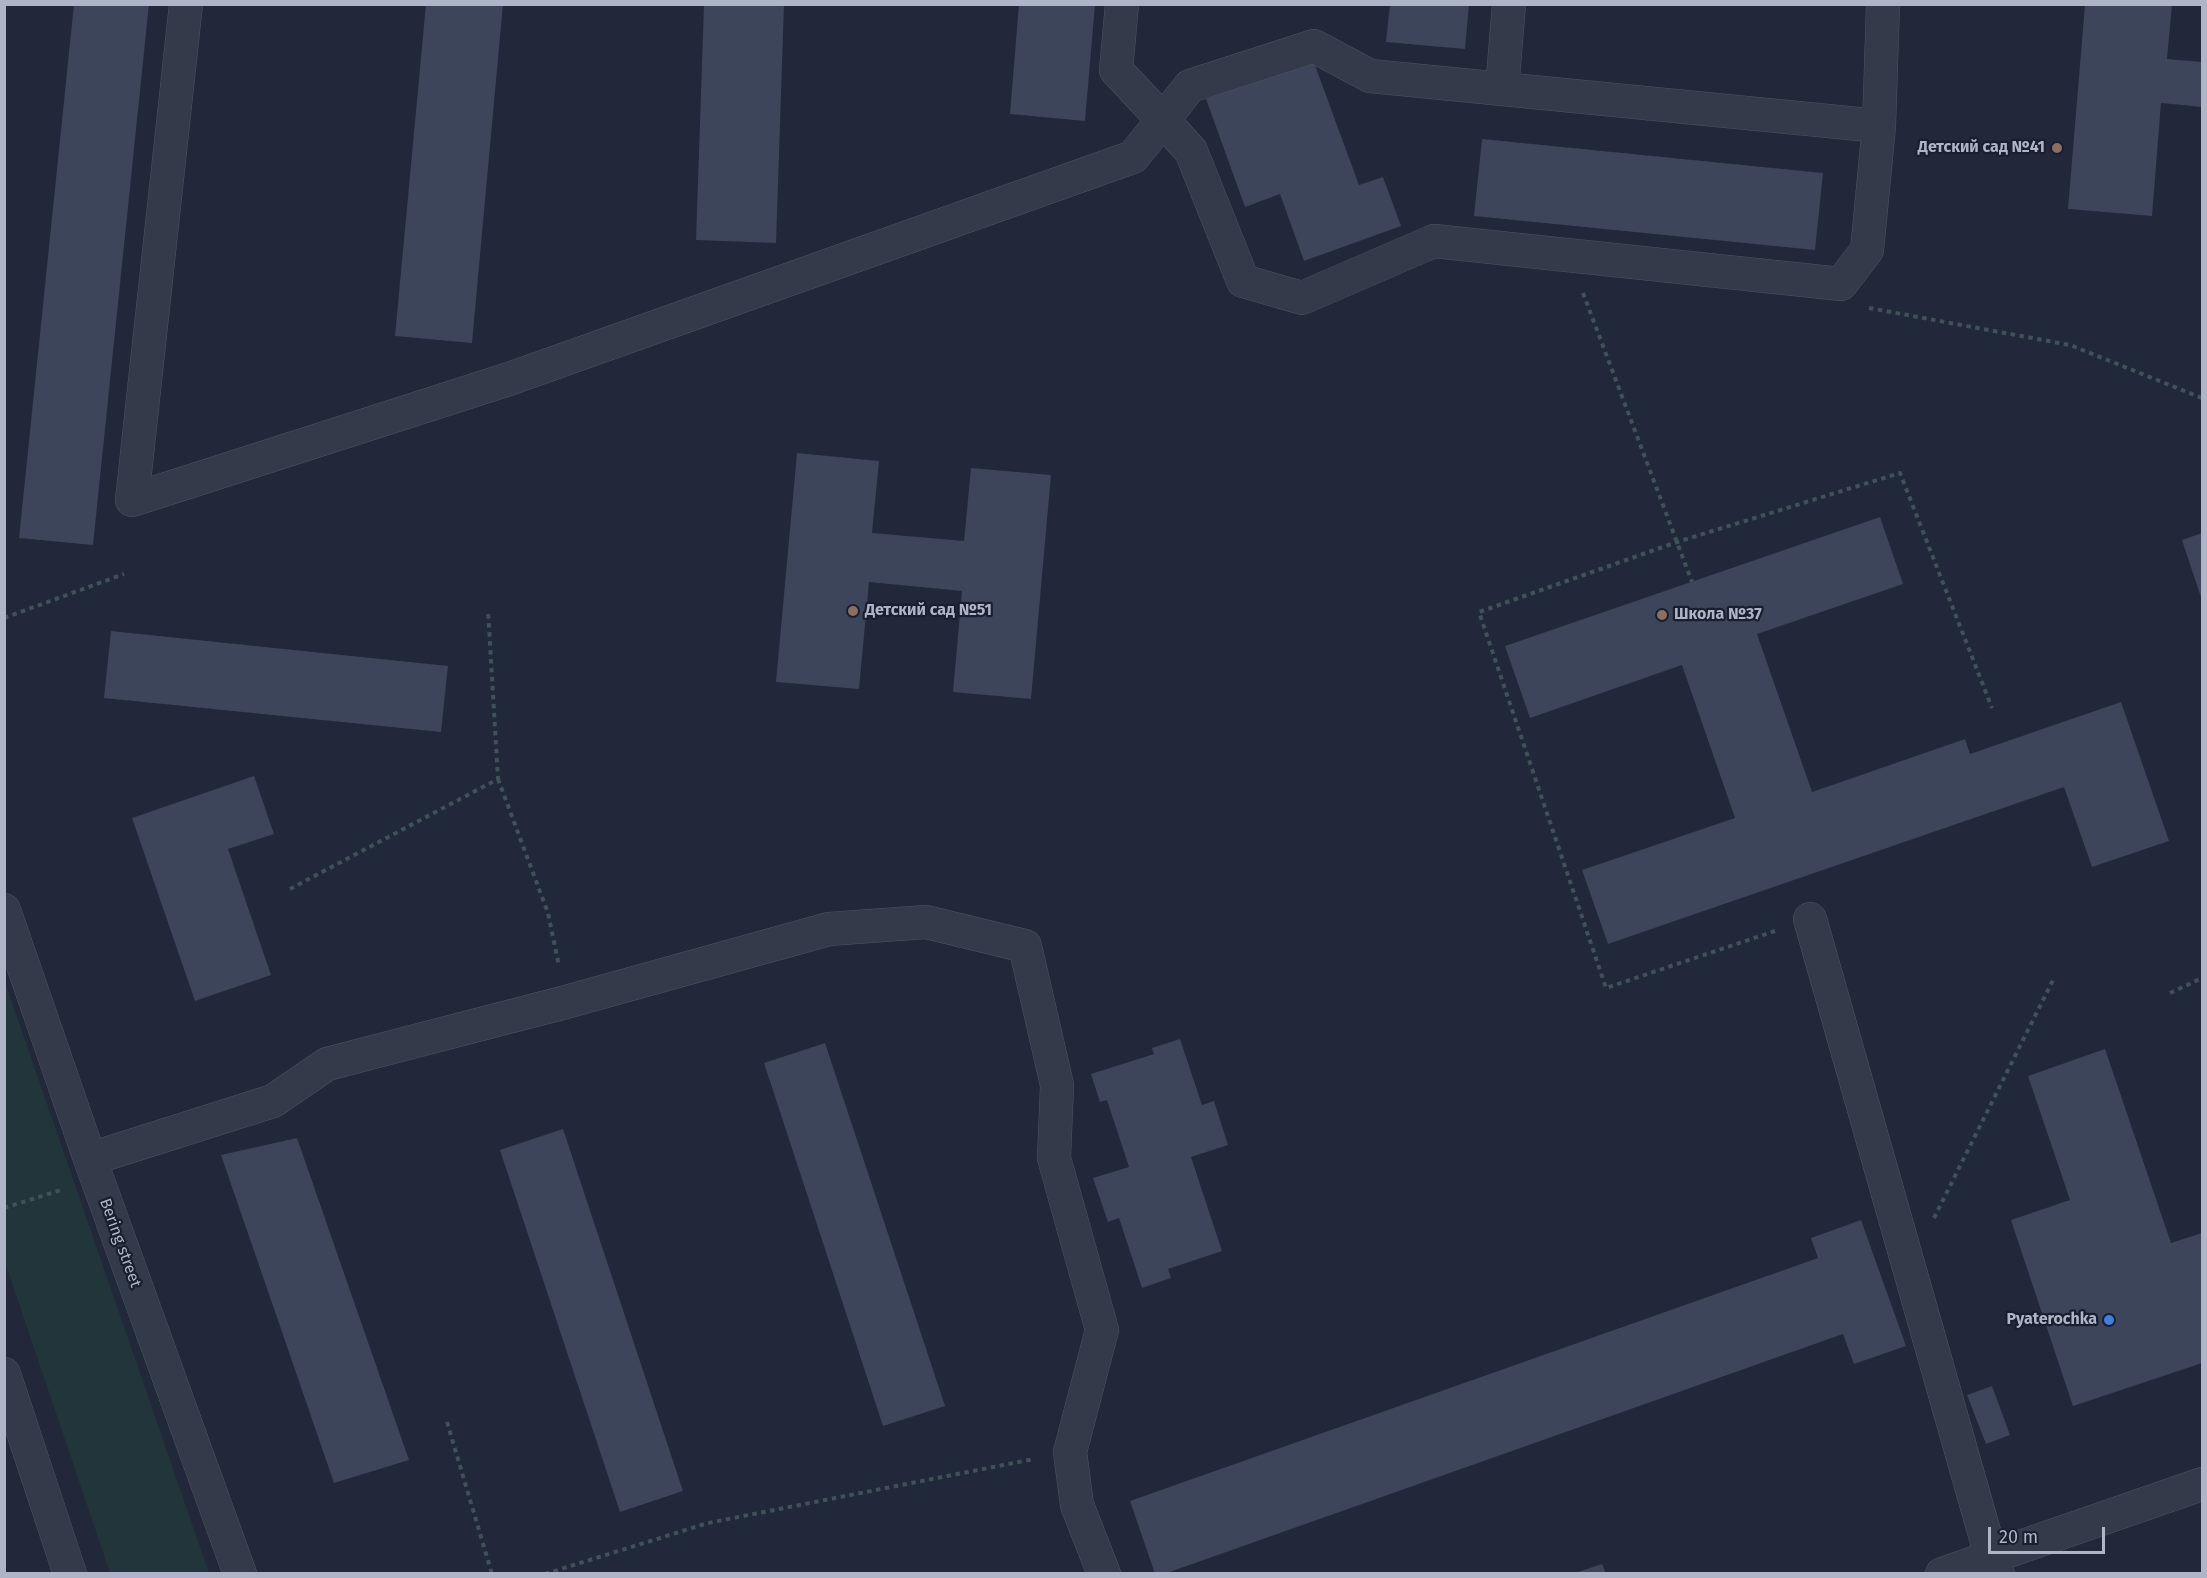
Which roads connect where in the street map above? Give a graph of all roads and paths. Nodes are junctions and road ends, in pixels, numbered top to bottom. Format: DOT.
graph roads {
  1 [pos="186,4"];
  2 [pos="1122,4"];
  3 [pos="1509,4"];
  4 [pos="1883,4"];
  5 [pos="1502,89"];
  6 [pos="1163,120"];
  7 [pos="1879,126"];
  8 [pos="1572,256"];
  9 [pos="1841,284"];
  10 [pos="2202,398"];
  11 [pos="1677,542"];
  12 [pos="124,574"];
  13 [pos="1692,582"];
  14 [pos="488,610"];
  15 [pos="4,618"];
  16 [pos="1992,708"];
  17 [pos="498,779"];
  18 [pos="290,889"];
  19 [pos="5,915"];
  20 [pos="1810,920"];
  21 [pos="2202,978"];
  22 [pos="2053,980"];
  23 [pos="2170,993"];
  24 [pos="566,1002"];
  25 [pos="90,1160"];
  26 [pos="64,1189"];
  27 [pos="4,1208"];
  28 [pos="1909,1268"];
  29 [pos="4,1374"];
  30 [pos="447,1422"];
  31 [pos="1070,1452"];
  32 [pos="2202,1484"];
  33 [pos="1994,1565"];
  34 [pos="70,1574"];
  35 [pos="240,1574"];
  36 [pos="492,1574"];
  37 [pos="545,1574"];
  38 [pos="1104,1574"];
  39 [pos="1942,1574"];
  1 -- 6 [label="street"];
  2 -- 6 [label="street"];
  3 -- 5 [label="street"];
  4 -- 7 [label="street"];
  5 -- 6 [label="street"];
  5 -- 7 [label="street"];
  6 -- 8 [label="street"];
  7 -- 9 [label="street"];
  8 -- 9 [label="street"];
  8 -- 11 [label="path"];
  9 -- 10 [label="path"];
  11 -- 13 [label="path"];
  11 -- 16 [label="path"];
  11 -- 20 [label="path"];
  12 -- 15 [label="path"];
  14 -- 17 [label="path"];
  17 -- 18 [label="path"];
  17 -- 24 [label="path"];
  19 -- 25 [label="street, Bering street"];
  20 -- 28 [label="street"];
  21 -- 23 [label="path"];
  22 -- 28 [label="path"];
  24 -- 25 [label="street"];
  24 -- 31 [label="street"];
  25 -- 35 [label="street, Bering street"];
  26 -- 27 [label="path"];
  28 -- 33 [label="street"];
  29 -- 34 [label="street"];
  30 -- 36 [label="path"];
  31 -- 37 [label="path"];
  31 -- 38 [label="street"];
  32 -- 33 [label="street"];
  33 -- 39 [label="street"];
}
